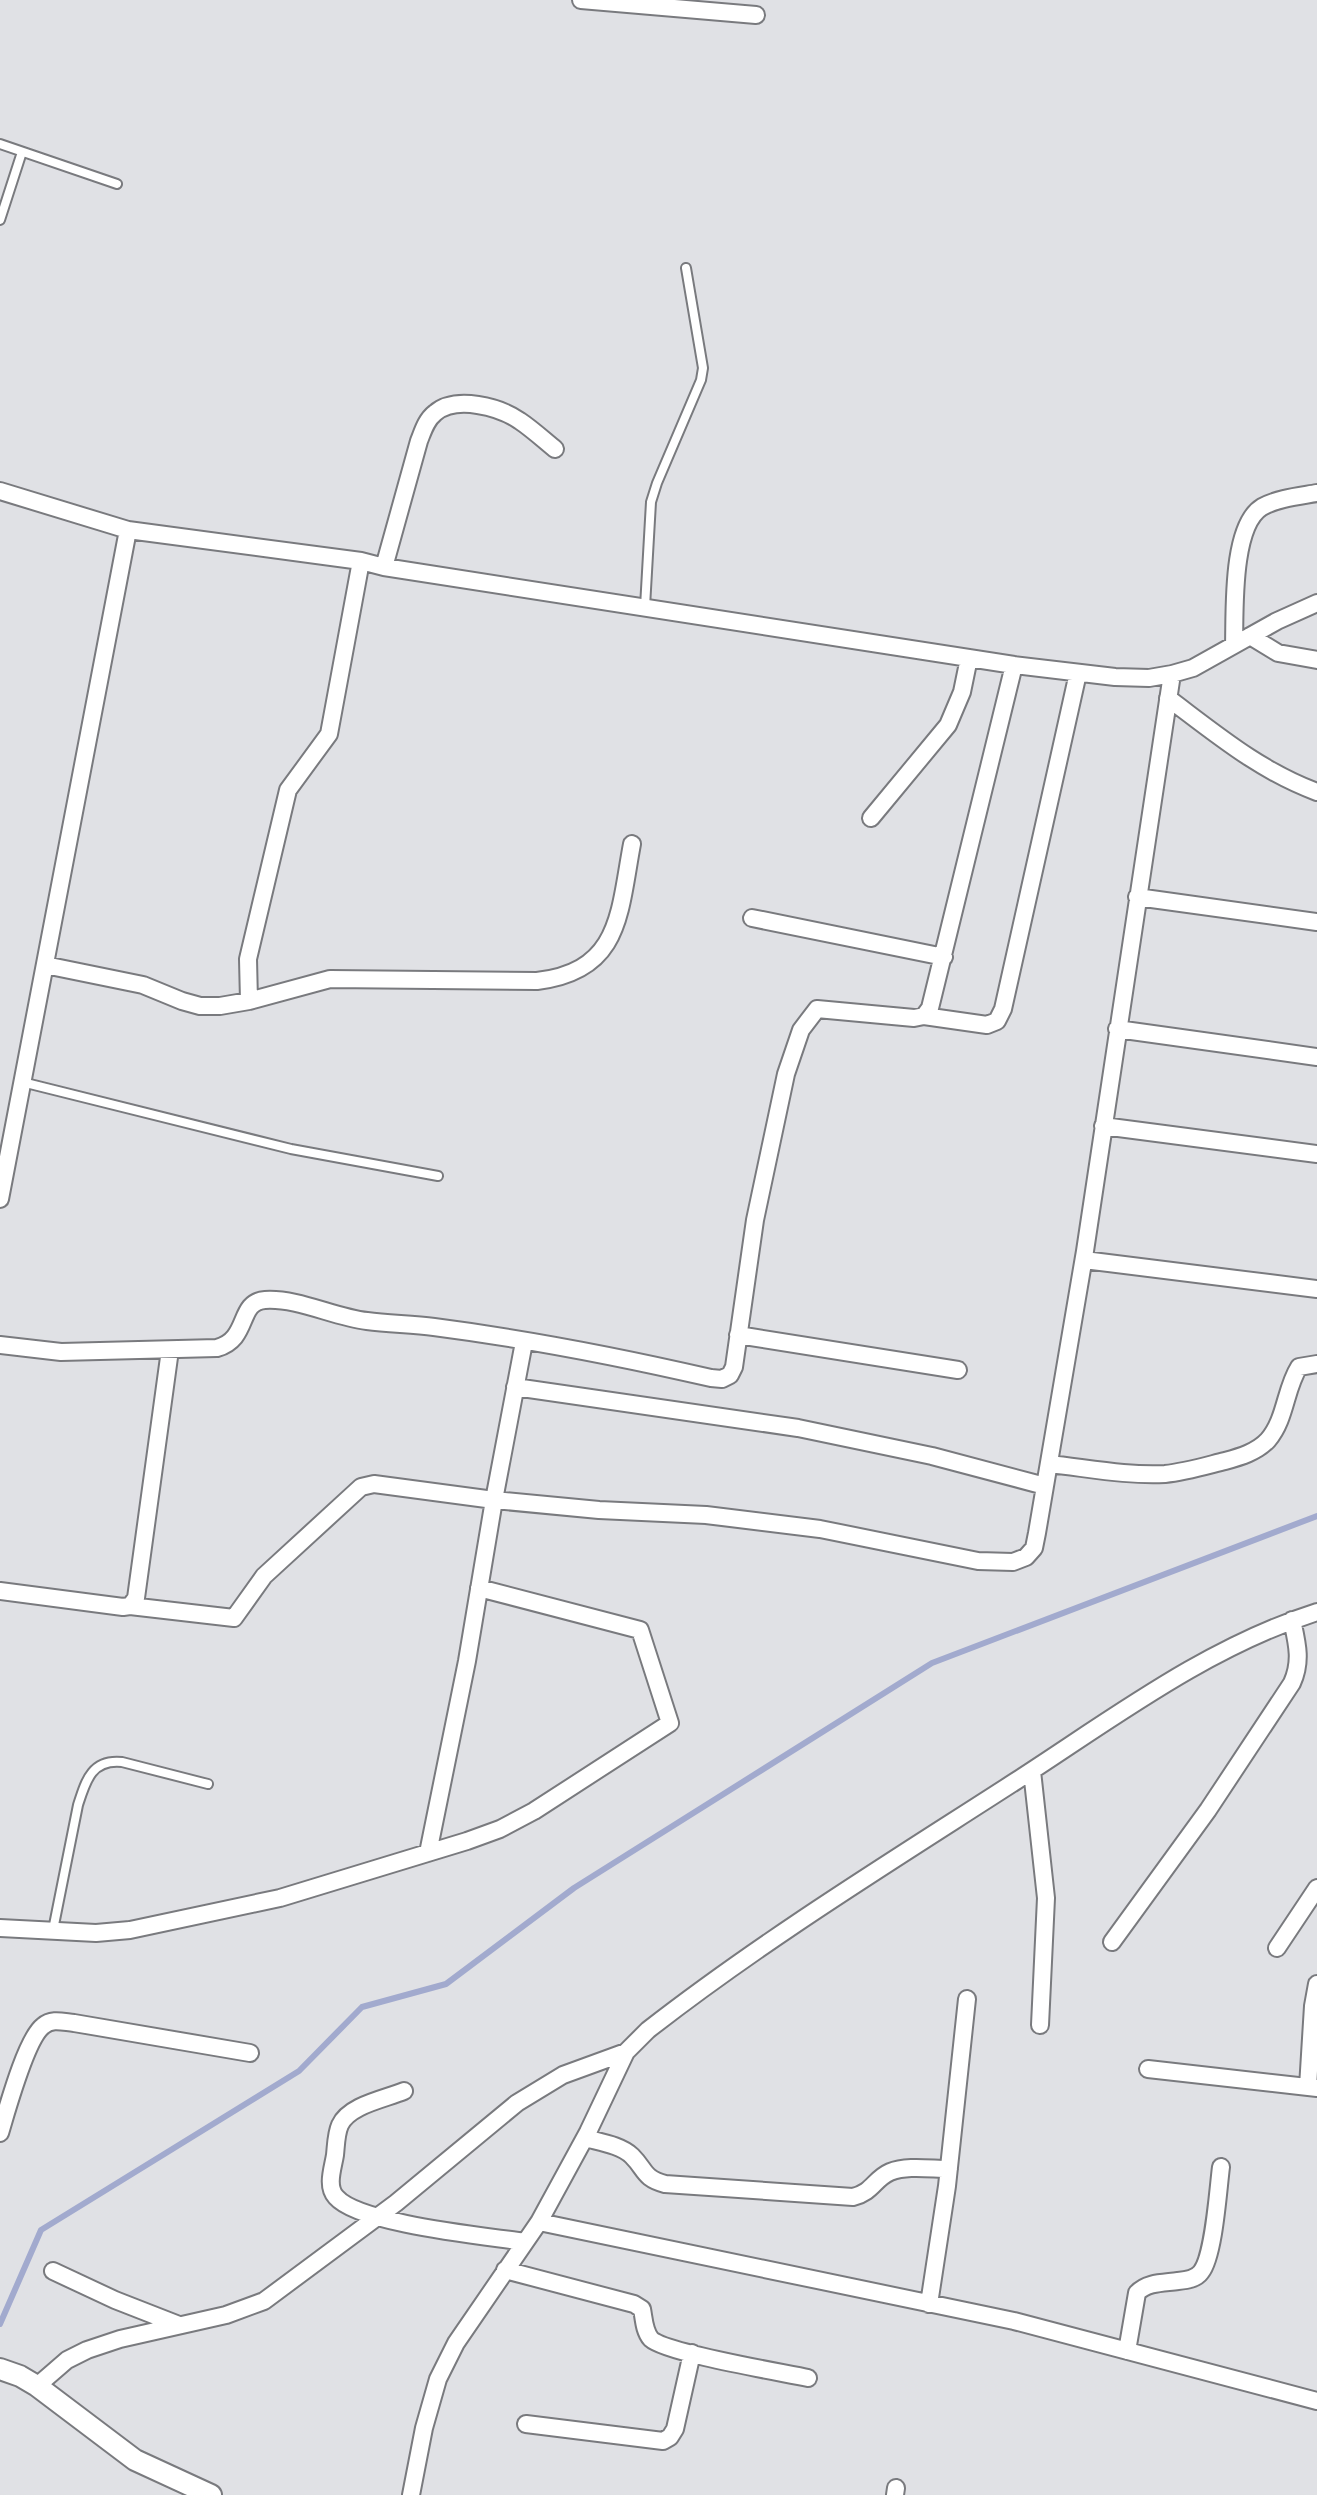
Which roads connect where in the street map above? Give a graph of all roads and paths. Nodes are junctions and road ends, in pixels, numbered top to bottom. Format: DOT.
graph roads {
  1 [pos="581,0"];
  2 [pos="756,15"];
  3 [pos="0,144"];
  4 [pos="22,152"];
  5 [pos="117,184"];
  6 [pos="0,220"];
  7 [pos="686,268"];
  8 [pos="555,449"];
  9 [pos="0,491"];
  10 [pos="1317,493"];
  11 [pos="128,530"];
  12 [pos="361,561"];
  13 [pos="384,567"];
  14 [pos="1317,603"];
  15 [pos="645,607"];
  16 [pos="1250,636"];
  17 [pos="1234,645"];
  18 [pos="969,658"];
  19 [pos="1317,660"];
  20 [pos="1014,665"];
  21 [pos="1078,673"];
  22 [pos="1172,674"];
  23 [pos="1168,698"];
  24 [pos="1317,792"];
  25 [pos="871,818"];
  26 [pos="632,844"];
  27 [pos="1137,897"];
  28 [pos="752,918"];
  29 [pos="1317,922"];
  30 [pos="944,957"];
  31 [pos="45,965"];
  32 [pos="249,1001"];
  33 [pos="924,1016"];
  34 [pos="1117,1029"];
  35 [pos="1317,1057"];
  36 [pos="22,1082"];
  37 [pos="1103,1126"];
  38 [pos="1317,1154"];
  39 [pos="438,1176"];
  40 [pos="0,1199"];
  41 [pos="1084,1260"];
  42 [pos="1317,1289"];
  43 [pos="738,1335"];
  44 [pos="524,1342"];
  45 [pos="0,1345"];
  46 [pos="170,1350"];
  47 [pos="1317,1364"];
  48 [pos="958,1370"];
  49 [pos="515,1387"];
  50 [pos="1049,1464"];
  51 [pos="1045,1486"];
  52 [pos="494,1500"];
  53 [pos="479,1588"];
  54 [pos="0,1591"];
  55 [pos="130,1606"];
  56 [pos="1317,1612"];
  57 [pos="1292,1620"];
  58 [pos="1032,1771"];
  59 [pos="208,1784"];
  60 [pos="428,1853"];
  61 [pos="1317,1888"];
  62 [pos="0,1928"];
  63 [pos="53,1931"];
  64 [pos="1112,1942"];
  65 [pos="1277,1948"];
  66 [pos="1317,1984"];
  67 [pos="967,1999"];
  68 [pos="1040,2025"];
  69 [pos="626,2052"];
  70 [pos="250,2053"];
  71 [pos="1148,2069"];
  72 [pos="1312,2088"];
  73 [pos="404,2091"];
  74 [pos="0,2133"];
  75 [pos="585,2138"];
  76 [pos="1221,2167"];
  77 [pos="949,2169"];
  78 [pos="377,2218"];
  79 [pos="539,2222"];
  80 [pos="525,2242"];
  81 [pos="505,2270"];
  82 [pos="53,2271"];
  83 [pos="929,2304"];
  84 [pos="179,2325"];
  85 [pos="1127,2351"];
  86 [pos="692,2353"];
  87 [pos="0,2369"];
  88 [pos="808,2378"];
  89 [pos="37,2386"];
  90 [pos="1317,2401"];
  91 [pos="526,2424"];
  92 [pos="211,2495"];
  93 [pos="411,2495"];
  1 -- 2 [label="street"];
  3 -- 4 [label="lane"];
  4 -- 5 [label="lane"];
  4 -- 6 [label="lane"];
  7 -- 15 [label="lane"];
  8 -- 13 [label="street"];
  9 -- 11 [label="street"];
  10 -- 17 [label="street"];
  11 -- 12 [label="street"];
  11 -- 31 [label="street"];
  12 -- 13 [label="street"];
  12 -- 32 [label="street"];
  13 -- 15 [label="street"];
  14 -- 16 [label="street"];
  15 -- 18 [label="street"];
  16 -- 17 [label="street"];
  16 -- 19 [label="street"];
  17 -- 22 [label="street"];
  18 -- 20 [label="street"];
  18 -- 25 [label="street"];
  20 -- 21 [label="street"];
  20 -- 30 [label="street"];
  21 -- 22 [label="street"];
  21 -- 33 [label="street"];
  22 -- 23 [label="street"];
  23 -- 24 [label="street"];
  23 -- 27 [label="street"];
  26 -- 32 [label="street"];
  27 -- 29 [label="street"];
  27 -- 34 [label="street"];
  28 -- 30 [label="street"];
  30 -- 33 [label="street"];
  31 -- 32 [label="street"];
  31 -- 36 [label="street"];
  33 -- 43 [label="street"];
  34 -- 35 [label="street"];
  34 -- 37 [label="street"];
  36 -- 39 [label="lane"];
  36 -- 40 [label="street"];
  37 -- 38 [label="street"];
  37 -- 41 [label="street"];
  41 -- 42 [label="street"];
  41 -- 50 [label="street"];
  43 -- 44 [label="street"];
  43 -- 48 [label="street"];
  44 -- 46 [label="street"];
  44 -- 49 [label="street"];
  45 -- 46 [label="street"];
  46 -- 55 [label="street"];
  47 -- 50 [label="street"];
  49 -- 51 [label="street"];
  49 -- 52 [label="street"];
  50 -- 51 [label="street"];
  51 -- 52 [label="street"];
  52 -- 53 [label="street"];
  52 -- 55 [label="street"];
  53 -- 60 [label="street"];
  53 -- 60 [label="street"];
  54 -- 55 [label="street"];
  56 -- 57 [label="street"];
  57 -- 58 [label="street"];
  57 -- 64 [label="street"];
  58 -- 68 [label="street"];
  58 -- 69 [label="street"];
  59 -- 63 [label="lane"];
  60 -- 63 [label="street"];
  61 -- 65 [label="street"];
  62 -- 63 [label="street"];
  66 -- 72 [label="street"];
  67 -- 77 [label="street"];
  69 -- 75 [label="street"];
  69 -- 78 [label="street"];
  70 -- 74 [label="street"];
  71 -- 72 [label="street"];
  73 -- 78 [label="street"];
  75 -- 77 [label="street"];
  75 -- 79 [label="street"];
  76 -- 85 [label="street"];
  77 -- 83 [label="street"];
  78 -- 80 [label="street"];
  78 -- 84 [label="street"];
  79 -- 80 [label="street"];
  79 -- 83 [label="street"];
  80 -- 81 [label="street"];
  81 -- 86 [label="street"];
  81 -- 93 [label="street"];
  82 -- 84 [label="street"];
  83 -- 85 [label="street"];
  84 -- 89 [label="street"];
  85 -- 90 [label="street"];
  86 -- 88 [label="street"];
  86 -- 91 [label="street"];
  87 -- 89 [label="street"];
  89 -- 92 [label="street"];
}
